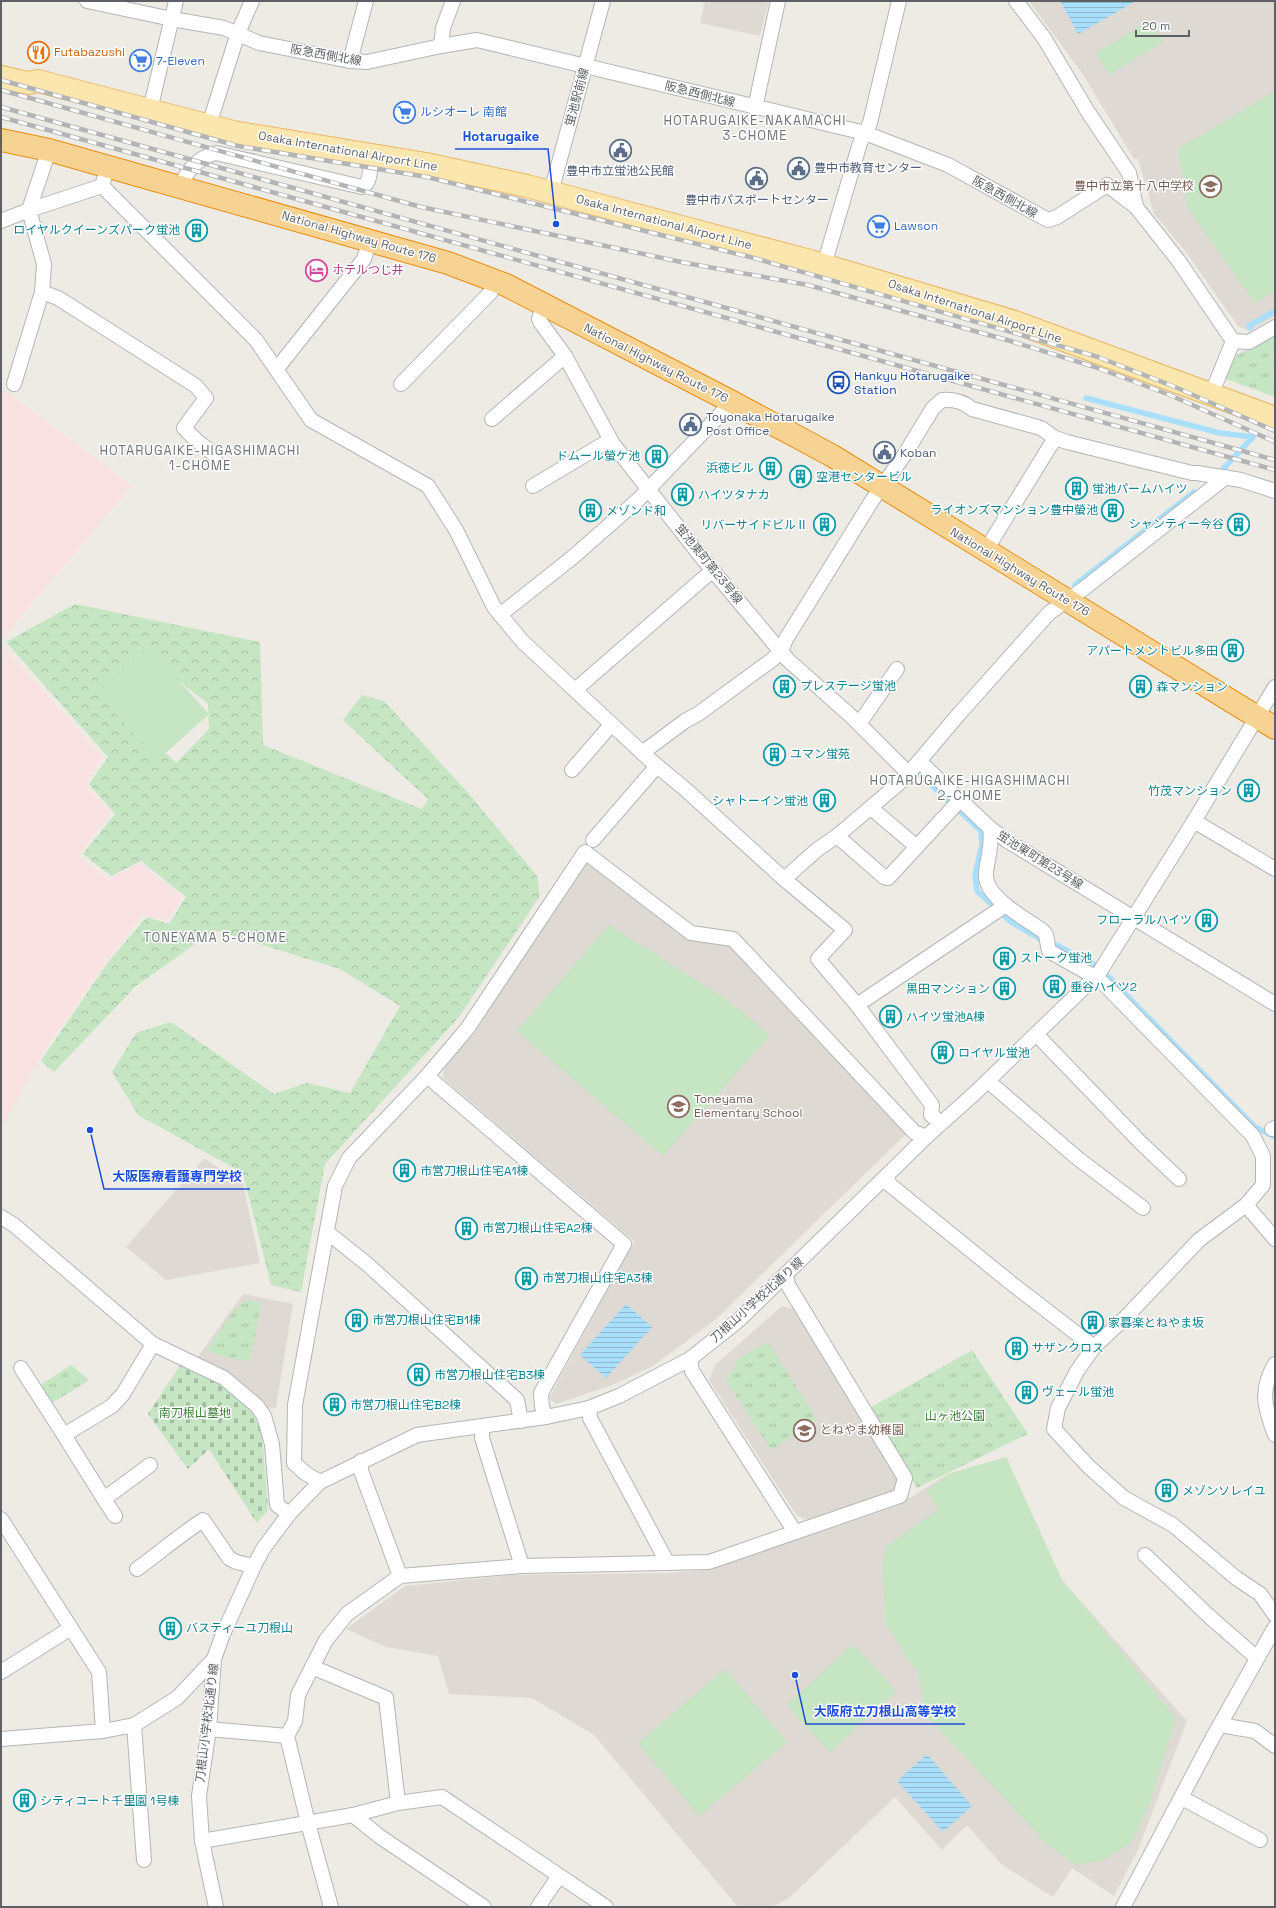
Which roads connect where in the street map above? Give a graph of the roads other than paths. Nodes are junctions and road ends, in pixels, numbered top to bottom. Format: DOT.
graph roads {
  1 [pos="87,1"];
  2 [pos="176,1"];
  3 [pos="252,1"];
  4 [pos="366,1"];
  5 [pos="453,1"];
  6 [pos="603,1"];
  7 [pos="778,1"];
  8 [pos="899,1"];
  9 [pos="1016,1"];
  10 [pos="172,19"];
  11 [pos="238,33"];
  12 [pos="441,46"];
  13 [pos="350,61"];
  14 [pos="1,65"];
  15 [pos="585,65"];
  16 [pos="1,77"];
  17 [pos="38,81"];
  18 [pos="755,108"];
  19 [pos="150,110"];
  20 [pos="209,124"];
  21 [pos="865,133"];
  22 [pos="1,140"];
  23 [pos="49,150"];
  24 [pos="371,155"];
  25 [pos="105,176"];
  26 [pos="180,187"];
  27 [pos="551,192"];
  28 [pos="1136,207"];
  29 [pos="29,210"];
  30 [pos="1,222"];
  31 [pos="370,240"];
  32 [pos="824,265"];
  33 [pos="497,282"];
  34 [pos="42,292"];
  35 [pos="543,304"];
  36 [pos="1275,327"];
  37 [pos="1233,341"];
  38 [pos="564,356"];
  39 [pos="280,366"];
  40 [pos="14,384"];
  41 [pos="401,384"];
  42 [pos="1211,395"];
  43 [pos="732,402"];
  44 [pos="1275,418"];
  45 [pos="492,419"];
  46 [pos="1055,438"];
  47 [pos="610,440"];
  48 [pos="215,455"];
  49 [pos="1226,477"];
  50 [pos="533,486"];
  51 [pos="881,487"];
  52 [pos="648,489"];
  53 [pos="1275,491"];
  54 [pos="986,550"];
  55 [pos="713,570"];
  56 [pos="1068,600"];
  57 [pos="500,616"];
  58 [pos="781,651"];
  59 [pos="897,669"];
  60 [pos="1275,687"];
  61 [pos="575,690"];
  62 [pos="1266,722"];
  63 [pos="859,724"];
  64 [pos="612,725"];
  65 [pos="642,753"];
  66 [pos="919,761"];
  67 [pos="657,766"];
  68 [pos="572,770"];
  69 [pos="909,774"];
  70 [pos="956,804"];
  71 [pos="871,808"];
  72 [pos="1194,821"];
  73 [pos="990,828"];
  74 [pos="837,836"];
  75 [pos="593,840"];
  76 [pos="917,847"];
  77 [pos="1275,870"];
  78 [pos="784,879"];
  79 [pos="1001,909"];
  80 [pos="1132,917"];
  81 [pos="1095,976"];
  82 [pos="1275,1004"];
  83 [pos="857,1005"];
  84 [pos="1036,1034"];
  85 [pos="427,1076"];
  86 [pos="988,1081"];
  87 [pos="941,1123"];
  88 [pos="926,1137"];
  89 [pos="887,1175"];
  90 [pos="1179,1179"];
  91 [pos="1246,1205"];
  92 [pos="1143,1208"];
  93 [pos="1,1217"];
  94 [pos="327,1232"];
  95 [pos="1275,1239"];
  96 [pos="786,1274"];
  97 [pos="153,1344"];
  98 [pos="1094,1347"];
  99 [pos="690,1359"];
  100 [pos="1275,1364"];
  101 [pos="21,1368"];
  102 [pos="589,1408"];
  103 [pos="546,1417"];
  104 [pos="521,1421"];
  105 [pos="482,1427"];
  106 [pos="64,1435"];
  107 [pos="1275,1435"];
  108 [pos="361,1461"];
  109 [pos="150,1466"];
  110 [pos="320,1482"];
  111 [pos="104,1499"];
  112 [pos="289,1514"];
  113 [pos="115,1516"];
  114 [pos="3,1528"];
  115 [pos="795,1532"];
  116 [pos="1145,1555"];
  117 [pos="667,1562"];
  118 [pos="254,1566"];
  119 [pos="522,1566"];
  120 [pos="137,1569"];
  121 [pos="400,1576"];
  122 [pos="1275,1615"];
  123 [pos="1275,1627"];
  124 [pos="71,1628"];
  125 [pos="1257,1658"];
  126 [pos="214,1660"];
  127 [pos="312,1667"];
  128 [pos="1,1672"];
  129 [pos="134,1725"];
  130 [pos="1220,1725"];
  131 [pos="209,1729"];
  132 [pos="103,1731"];
  133 [pos="287,1736"];
  134 [pos="1,1739"];
  135 [pos="1275,1746"];
  136 [pos="1182,1798"];
  137 [pos="398,1804"];
  138 [pos="353,1816"];
  139 [pos="308,1823"];
  140 [pos="1260,1840"];
  141 [pos="202,1841"];
  142 [pos="144,1860"];
  143 [pos="559,1876"];
  144 [pos="218,1905"];
  145 [pos="331,1907"];
  146 [pos="484,1907"];
  147 [pos="538,1907"];
  148 [pos="606,1907"];
  149 [pos="1123,1907"];
  1 -- 10 [label="street, 阪急西側北線"];
  2 -- 10 [label="street"];
  3 -- 11 [label="street"];
  4 -- 13 [label="street"];
  5 -- 12 [label="street"];
  6 -- 15 [label="street, 蛍池駅前線"];
  7 -- 18 [label="street"];
  8 -- 21 [label="street"];
  9 -- 28 [label="street"];
  10 -- 11 [label="street, 阪急西側北線"];
  10 -- 19 [label="street"];
  11 -- 13 [label="street, 阪急西側北線"];
  11 -- 20 [label="street"];
  12 -- 13 [label="street, 阪急西側北線"];
  12 -- 15 [label="street, 阪急西側北線"];
  14 -- 17 [label="main road, Osaka International Airport Line"];
  15 -- 18 [label="street, 阪急西側北線"];
  15 -- 27 [label="street, 蛍池駅前線"];
  16 -- 17 [label="main road, Osaka International Airport Line"];
  17 -- 19 [label="main road, Osaka International Airport Line"];
  18 -- 21 [label="street, 阪急西側北線"];
  19 -- 20 [label="main road, Osaka International Airport Line"];
  20 -- 24 [label="main road, Osaka International Airport Line"];
  21 -- 28 [label="street, 阪急西側北線"];
  21 -- 32 [label="street"];
  22 -- 23 [label="highway, National Highway Route 176"];
  23 -- 25 [label="highway, National Highway Route 176"];
  23 -- 29 [label="street"];
  24 -- 26 [label="street"];
  24 -- 27 [label="main road, Osaka International Airport Line"];
  25 -- 26 [label="highway, National Highway Route 176"];
  25 -- 29 [label="street"];
  25 -- 57 [label="street"];
  26 -- 31 [label="highway, National Highway Route 176"];
  27 -- 32 [label="main road, Osaka International Airport Line"];
  28 -- 37 [label="street, 阪急西側北線"];
  29 -- 30 [label="street"];
  29 -- 34 [label="street"];
  31 -- 33 [label="highway, National Highway Route 176"];
  31 -- 39 [label="street"];
  32 -- 42 [label="main road, Osaka International Airport Line"];
  33 -- 35 [label="highway, National Highway Route 176"];
  33 -- 41 [label="street"];
  34 -- 40 [label="street"];
  34 -- 48 [label="street"];
  35 -- 38 [label="street, 蛍池東町第23号線"];
  35 -- 43 [label="highway, National Highway Route 176"];
  36 -- 37 [label="street"];
  37 -- 42 [label="street"];
  38 -- 45 [label="street"];
  38 -- 47 [label="street, 蛍池東町第23号線"];
  42 -- 44 [label="main road, Osaka International Airport Line"];
  43 -- 51 [label="highway, National Highway Route 176"];
  43 -- 52 [label="street"];
  46 -- 49 [label="street"];
  46 -- 51 [label="street"];
  46 -- 54 [label="street"];
  47 -- 50 [label="street"];
  47 -- 52 [label="street, 蛍池東町第23号線"];
  49 -- 53 [label="street"];
  49 -- 56 [label="street"];
  51 -- 54 [label="highway, National Highway Route 176"];
  51 -- 58 [label="street"];
  52 -- 55 [label="street, 蛍池東町第23号線"];
  52 -- 57 [label="street"];
  54 -- 56 [label="highway, National Highway Route 176"];
  55 -- 58 [label="street, 蛍池東町第23号線"];
  55 -- 61 [label="street"];
  56 -- 62 [label="highway, National Highway Route 176"];
  56 -- 66 [label="street"];
  57 -- 61 [label="street"];
  58 -- 63 [label="street, 蛍池東町第23号線"];
  58 -- 65 [label="street"];
  59 -- 63 [label="street"];
  60 -- 62 [label="street, 刀根山小学校北通り線"];
  61 -- 64 [label="street"];
  62 -- 72 [label="street, 刀根山小学校北通り線"];
  63 -- 69 [label="street, 蛍池東町第23号線"];
  64 -- 65 [label="street"];
  64 -- 68 [label="street"];
  65 -- 67 [label="street"];
  66 -- 69 [label="street"];
  66 -- 70 [label="street, 蛍池東町第23号線"];
  67 -- 75 [label="street"];
  67 -- 78 [label="street"];
  69 -- 71 [label="street"];
  70 -- 73 [label="street, 蛍池東町第23号線"];
  70 -- 76 [label="street"];
  71 -- 74 [label="street"];
  71 -- 76 [label="street"];
  72 -- 77 [label="street"];
  72 -- 80 [label="street, 刀根山小学校北通り線"];
  73 -- 79 [label="street"];
  73 -- 80 [label="street, 蛍池東町第23号線"];
  74 -- 76 [label="street"];
  74 -- 78 [label="street"];
  78 -- 83 [label="street"];
  79 -- 81 [label="street"];
  79 -- 83 [label="street"];
  80 -- 81 [label="street, 刀根山小学校北通り線"];
  80 -- 82 [label="street, 蛍池東町第23号線"];
  81 -- 84 [label="street, 刀根山小学校北通り線"];
  81 -- 91 [label="street"];
  83 -- 87 [label="street"];
  84 -- 86 [label="street, 刀根山小学校北通り線"];
  84 -- 90 [label="street"];
  85 -- 88 [label="street"];
  85 -- 94 [label="street"];
  85 -- 103 [label="street"];
  86 -- 87 [label="street, 刀根山小学校北通り線"];
  86 -- 92 [label="street"];
  87 -- 88 [label="street, 刀根山小学校北通り線"];
  88 -- 89 [label="street, 刀根山小学校北通り線"];
  89 -- 96 [label="street, 刀根山小学校北通り線"];
  89 -- 98 [label="street"];
  91 -- 95 [label="street"];
  91 -- 98 [label="street"];
  93 -- 97 [label="street"];
  94 -- 104 [label="street"];
  94 -- 110 [label="street"];
  96 -- 99 [label="street, 刀根山小学校北通り線"];
  96 -- 115 [label="street"];
  97 -- 106 [label="street"];
  97 -- 112 [label="street"];
  98 -- 122 [label="street"];
  99 -- 102 [label="street, 刀根山小学校北通り線"];
  99 -- 115 [label="street"];
  100 -- 107 [label="street"];
  101 -- 106 [label="street"];
  102 -- 103 [label="street, 刀根山小学校北通り線"];
  102 -- 117 [label="street"];
  103 -- 104 [label="street, 刀根山小学校北通り線"];
  104 -- 105 [label="street, 刀根山小学校北通り線"];
  105 -- 108 [label="street, 刀根山小学校北通り線"];
  105 -- 119 [label="street"];
  106 -- 111 [label="street"];
  108 -- 110 [label="street, 刀根山小学校北通り線"];
  108 -- 121 [label="street"];
  109 -- 111 [label="street"];
  110 -- 112 [label="street, 刀根山小学校北通り線"];
  111 -- 113 [label="street"];
  112 -- 118 [label="street, 刀根山小学校北通り線"];
  114 -- 124 [label="street"];
  115 -- 117 [label="street"];
  116 -- 125 [label="street"];
  117 -- 119 [label="street"];
  118 -- 120 [label="street"];
  118 -- 126 [label="street, 刀根山小学校北通り線"];
  119 -- 121 [label="street"];
  121 -- 127 [label="street"];
  123 -- 125 [label="street"];
  124 -- 128 [label="street"];
  124 -- 132 [label="street"];
  125 -- 130 [label="street"];
  126 -- 129 [label="street"];
  126 -- 131 [label="street, 刀根山小学校北通り線"];
  127 -- 133 [label="street"];
  127 -- 137 [label="street"];
  129 -- 132 [label="street"];
  129 -- 142 [label="street"];
  130 -- 135 [label="street"];
  130 -- 136 [label="street"];
  131 -- 133 [label="street"];
  131 -- 141 [label="street, 刀根山小学校北通り線"];
  132 -- 134 [label="street"];
  133 -- 139 [label="street"];
  136 -- 140 [label="street"];
  136 -- 149 [label="street"];
  137 -- 138 [label="street"];
  137 -- 143 [label="street"];
  138 -- 139 [label="street"];
  138 -- 146 [label="street"];
  139 -- 141 [label="street"];
  139 -- 145 [label="street"];
  141 -- 144 [label="street, 刀根山小学校北通り線"];
  143 -- 147 [label="street"];
  143 -- 148 [label="street"];
}
